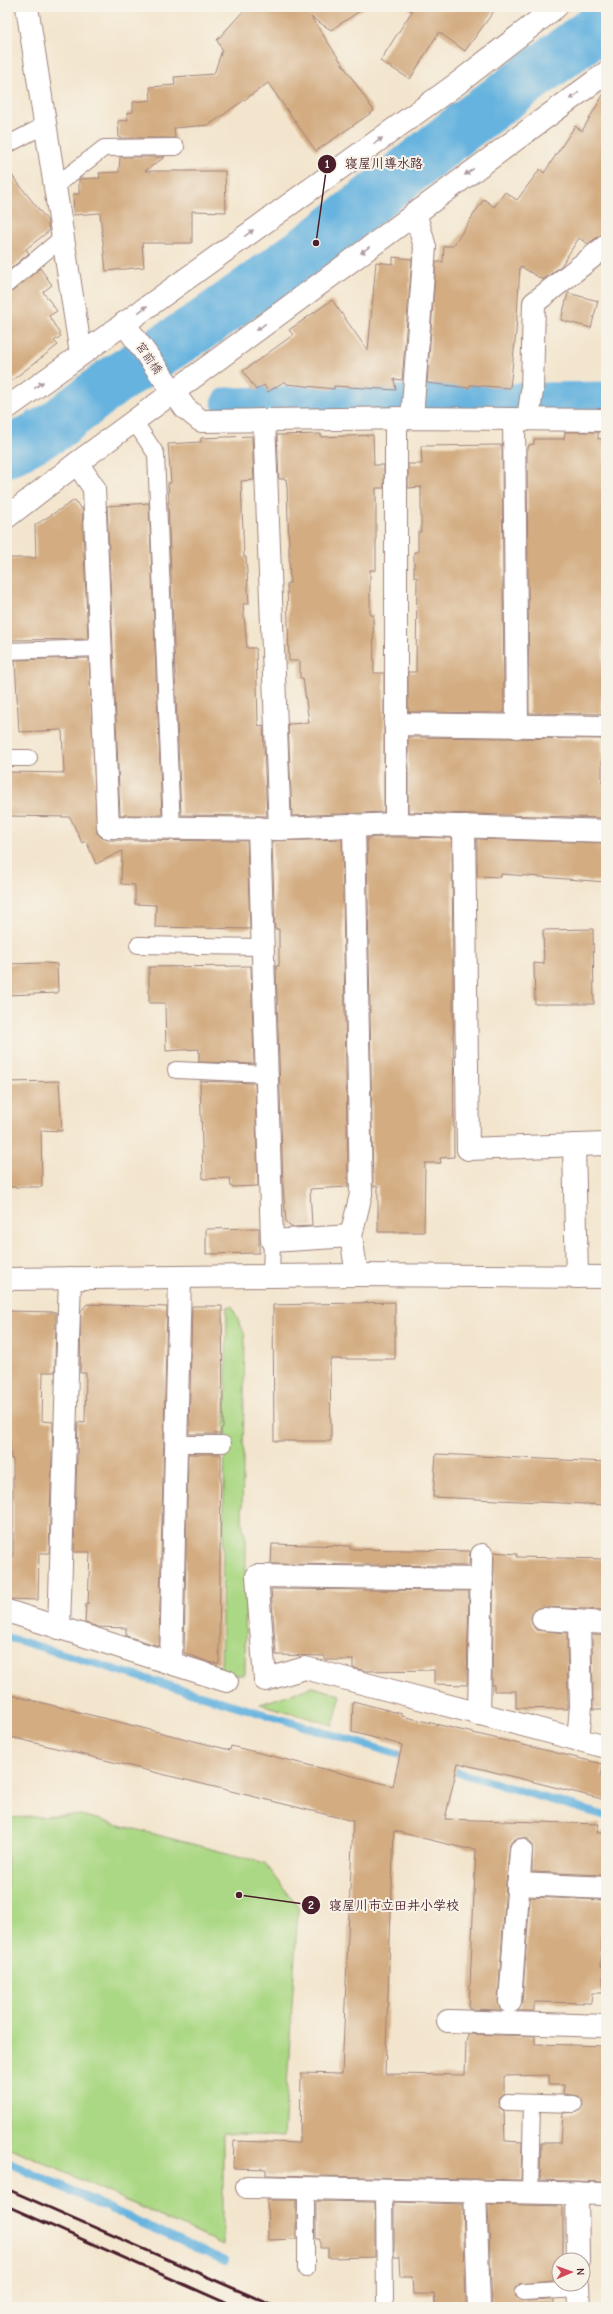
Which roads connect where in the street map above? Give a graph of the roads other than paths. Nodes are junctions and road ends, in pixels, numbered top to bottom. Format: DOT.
graph roads {
  1 [pos="27,7"];
  2 [pos="556,7"];
  3 [pos="606,73"];
  4 [pos="45,125"];
  5 [pos="7,145"];
  6 [pos="176,147"];
  7 [pos="55,186"];
  8 [pos="415,212"];
  9 [pos="63,237"];
  10 [pos="606,246"];
  11 [pos="7,284"];
  12 [pos="126,326"];
  13 [pos="81,354"];
  14 [pos="171,390"];
  15 [pos="7,408"];
  16 [pos="407,415"];
  17 [pos="521,419"];
  18 [pos="264,420"];
  19 [pos="606,420"];
  20 [pos="134,421"];
  21 [pos="77,463"];
  22 [pos="7,517"];
  23 [pos="101,648"];
  24 [pos="7,650"];
  25 [pos="395,724"];
  26 [pos="517,727"];
  27 [pos="606,727"];
  28 [pos="7,758"];
  29 [pos="29,758"];
  30 [pos="396,824"];
  31 [pos="354,825"];
  32 [pos="464,826"];
  33 [pos="172,828"];
  34 [pos="269,829"];
  35 [pos="606,831"];
  36 [pos="138,946"];
  37 [pos="263,947"];
  38 [pos="176,1070"];
  39 [pos="267,1074"];
  40 [pos="606,1144"];
  41 [pos="574,1145"];
  42 [pos="351,1236"];
  43 [pos="272,1241"];
  44 [pos="357,1275"];
  45 [pos="271,1276"];
  46 [pos="180,1277"];
  47 [pos="577,1277"];
  48 [pos="606,1277"];
  49 [pos="70,1278"];
  50 [pos="7,1279"];
  51 [pos="176,1444"];
  52 [pos="223,1444"];
  53 [pos="482,1555"];
  54 [pos="482,1579"];
  55 [pos="7,1611"];
  56 [pos="543,1620"];
  57 [pos="579,1622"];
  58 [pos="606,1623"];
  59 [pos="59,1628"];
  60 [pos="171,1663"];
  61 [pos="227,1681"];
  62 [pos="479,1714"];
  63 [pos="578,1740"];
  64 [pos="606,1747"];
  65 [pos="521,1850"];
  66 [pos="518,1884"];
  67 [pos="606,1888"];
  68 [pos="510,2002"];
  69 [pos="448,2021"];
  70 [pos="606,2026"];
  71 [pos="507,2102"];
  72 [pos="532,2103"];
  73 [pos="574,2104"];
  74 [pos="247,2187"];
  75 [pos="306,2188"];
  76 [pos="384,2190"];
  77 [pos="475,2191"];
  78 [pos="530,2192"];
  79 [pos="576,2193"];
  80 [pos="606,2194"];
  81 [pos="578,2252"];
  82 [pos="306,2268"];
  83 [pos="524,2292"];
  84 [pos="579,2293"];
  85 [pos="385,2302"];
  86 [pos="479,2307"];
  1 -- 4 [label="street"];
  12 -- 2 [label="street, one-way"];
  3 -- 8 [label="street, one-way"];
  4 -- 5 [label="lane"];
  4 -- 7 [label="street"];
  6 -- 7 [label="lane"];
  7 -- 9 [label="street"];
  8 -- 14 [label="street, one-way"];
  8 -- 16 [label="street"];
  9 -- 11 [label="lane"];
  9 -- 13 [label="street"];
  10 -- 17 [label="street"];
  12 -- 13 [label="street"];
  12 -- 14 [label="street, 宮前橋"];
  15 -- 13 [label="street, one-way"];
  14 -- 18 [label="street, 宮前橋"];
  14 -- 20 [label="street"];
  16 -- 17 [label="street, 宮前橋"];
  16 -- 18 [label="street, 宮前橋"];
  16 -- 25 [label="street"];
  17 -- 19 [label="street, 宮前橋"];
  17 -- 26 [label="street"];
  18 -- 34 [label="street"];
  20 -- 21 [label="street"];
  20 -- 33 [label="lane"];
  21 -- 22 [label="street"];
  21 -- 23 [label="street"];
  23 -- 24 [label="lane"];
  23 -- 33 [label="street"];
  25 -- 26 [label="street"];
  25 -- 30 [label="street"];
  26 -- 27 [label="street"];
  28 -- 29 [label="lane"];
  30 -- 31 [label="street"];
  30 -- 32 [label="street"];
  31 -- 34 [label="street"];
  31 -- 42 [label="street"];
  32 -- 35 [label="street"];
  32 -- 41 [label="street"];
  33 -- 34 [label="street"];
  34 -- 37 [label="street"];
  36 -- 37 [label="lane"];
  37 -- 39 [label="street"];
  38 -- 39 [label="lane"];
  39 -- 43 [label="street"];
  40 -- 41 [label="street"];
  41 -- 47 [label="street"];
  42 -- 43 [label="street"];
  42 -- 44 [label="street"];
  43 -- 45 [label="lane"];
  44 -- 45 [label="street"];
  44 -- 47 [label="street"];
  45 -- 46 [label="street"];
  46 -- 49 [label="street"];
  46 -- 51 [label="street"];
  47 -- 48 [label="street"];
  49 -- 50 [label="street"];
  49 -- 59 [label="street"];
  51 -- 52 [label="lane"];
  51 -- 60 [label="street"];
  53 -- 54 [label="street"];
  54 -- 62 [label="street"];
  54 -- 62 [label="street"];
  55 -- 59 [label="street"];
  56 -- 57 [label="street"];
  57 -- 58 [label="street"];
  57 -- 63 [label="street"];
  59 -- 60 [label="street"];
  60 -- 61 [label="street"];
  62 -- 63 [label="street"];
  63 -- 64 [label="street"];
  65 -- 66 [label="street"];
  66 -- 67 [label="street"];
  66 -- 68 [label="street"];
  69 -- 70 [label="street"];
  71 -- 72 [label="lane"];
  72 -- 73 [label="lane"];
  72 -- 78 [label="lane"];
  74 -- 75 [label="street"];
  75 -- 76 [label="street"];
  75 -- 82 [label="lane"];
  76 -- 77 [label="street"];
  76 -- 85 [label="lane"];
  77 -- 78 [label="street"];
  77 -- 86 [label="street"];
  78 -- 79 [label="street"];
  79 -- 80 [label="street"];
  79 -- 81 [label="street"];
  83 -- 84 [label="lane"];
}
